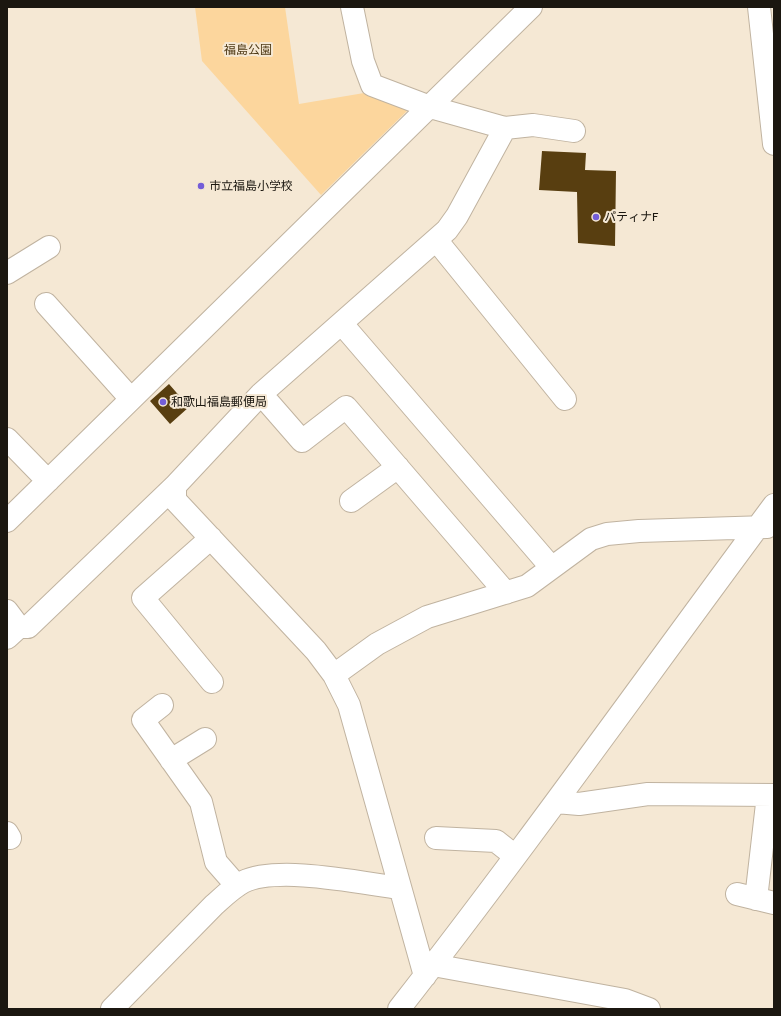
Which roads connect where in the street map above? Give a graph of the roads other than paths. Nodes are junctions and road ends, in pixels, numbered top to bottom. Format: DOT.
graph roads {
  1 [pos="352,7"];
  2 [pos="531,7"];
  3 [pos="759,7"];
  4 [pos="430,107"];
  5 [pos="505,128"];
  6 [pos="574,131"];
  7 [pos="774,144"];
  8 [pos="437,241"];
  9 [pos="49,247"];
  10 [pos="7,273"];
  11 [pos="46,304"];
  12 [pos="342,324"];
  13 [pos="261,394"];
  14 [pos="131,399"];
  15 [pos="565,399"];
  16 [pos="7,439"];
  17 [pos="398,467"];
  18 [pos="48,481"];
  19 [pos="175,486"];
  20 [pos="351,501"];
  21 [pos="774,505"];
  22 [pos="7,521"];
  23 [pos="766,527"];
  24 [pos="211,538"];
  25 [pos="551,567"];
  26 [pos="506,593"];
  27 [pos="11,625"];
  28 [pos="334,675"];
  29 [pos="212,682"];
  30 [pos="162,705"];
  31 [pos="205,739"];
  32 [pos="171,760"];
  33 [pos="771,795"];
  34 [pos="556,802"];
  35 [pos="436,838"];
  36 [pos="515,856"];
  37 [pos="237,886"];
  38 [pos="400,888"];
  39 [pos="756,899"];
  40 [pos="422,985"];
  41 [pos="112,1009"];
  42 [pos="399,1009"];
  43 [pos="649,1009"];
  1 -- 4 [label="street"];
  2 -- 4 [label="street"];
  3 -- 7 [label="street"];
  4 -- 5 [label="street"];
  4 -- 14 [label="street"];
  5 -- 6 [label="street"];
  5 -- 8 [label="street"];
  8 -- 12 [label="street"];
  8 -- 15 [label="street"];
  9 -- 10 [label="street"];
  11 -- 14 [label="street"];
  12 -- 13 [label="street"];
  12 -- 25 [label="street"];
  13 -- 17 [label="street"];
  13 -- 19 [label="street"];
  14 -- 18 [label="street"];
  16 -- 18 [label="street"];
  17 -- 20 [label="street"];
  17 -- 26 [label="street"];
  18 -- 22 [label="street"];
  19 -- 24 [label="street"];
  19 -- 27 [label="street"];
  21 -- 23 [label="street"];
  23 -- 25 [label="street"];
  23 -- 34 [label="street"];
  24 -- 28 [label="street"];
  24 -- 29 [label="street"];
  25 -- 26 [label="street"];
  26 -- 28 [label="street"];
  28 -- 38 [label="street"];
  30 -- 32 [label="street"];
  31 -- 32 [label="street"];
  32 -- 37 [label="street"];
  33 -- 34 [label="street"];
  33 -- 39 [label="street"];
  34 -- 36 [label="street"];
  35 -- 36 [label="street"];
  36 -- 40 [label="street"];
  37 -- 38 [label="street"];
  37 -- 41 [label="street"];
  38 -- 40 [label="street"];
  40 -- 42 [label="street"];
  40 -- 43 [label="street"];
}
